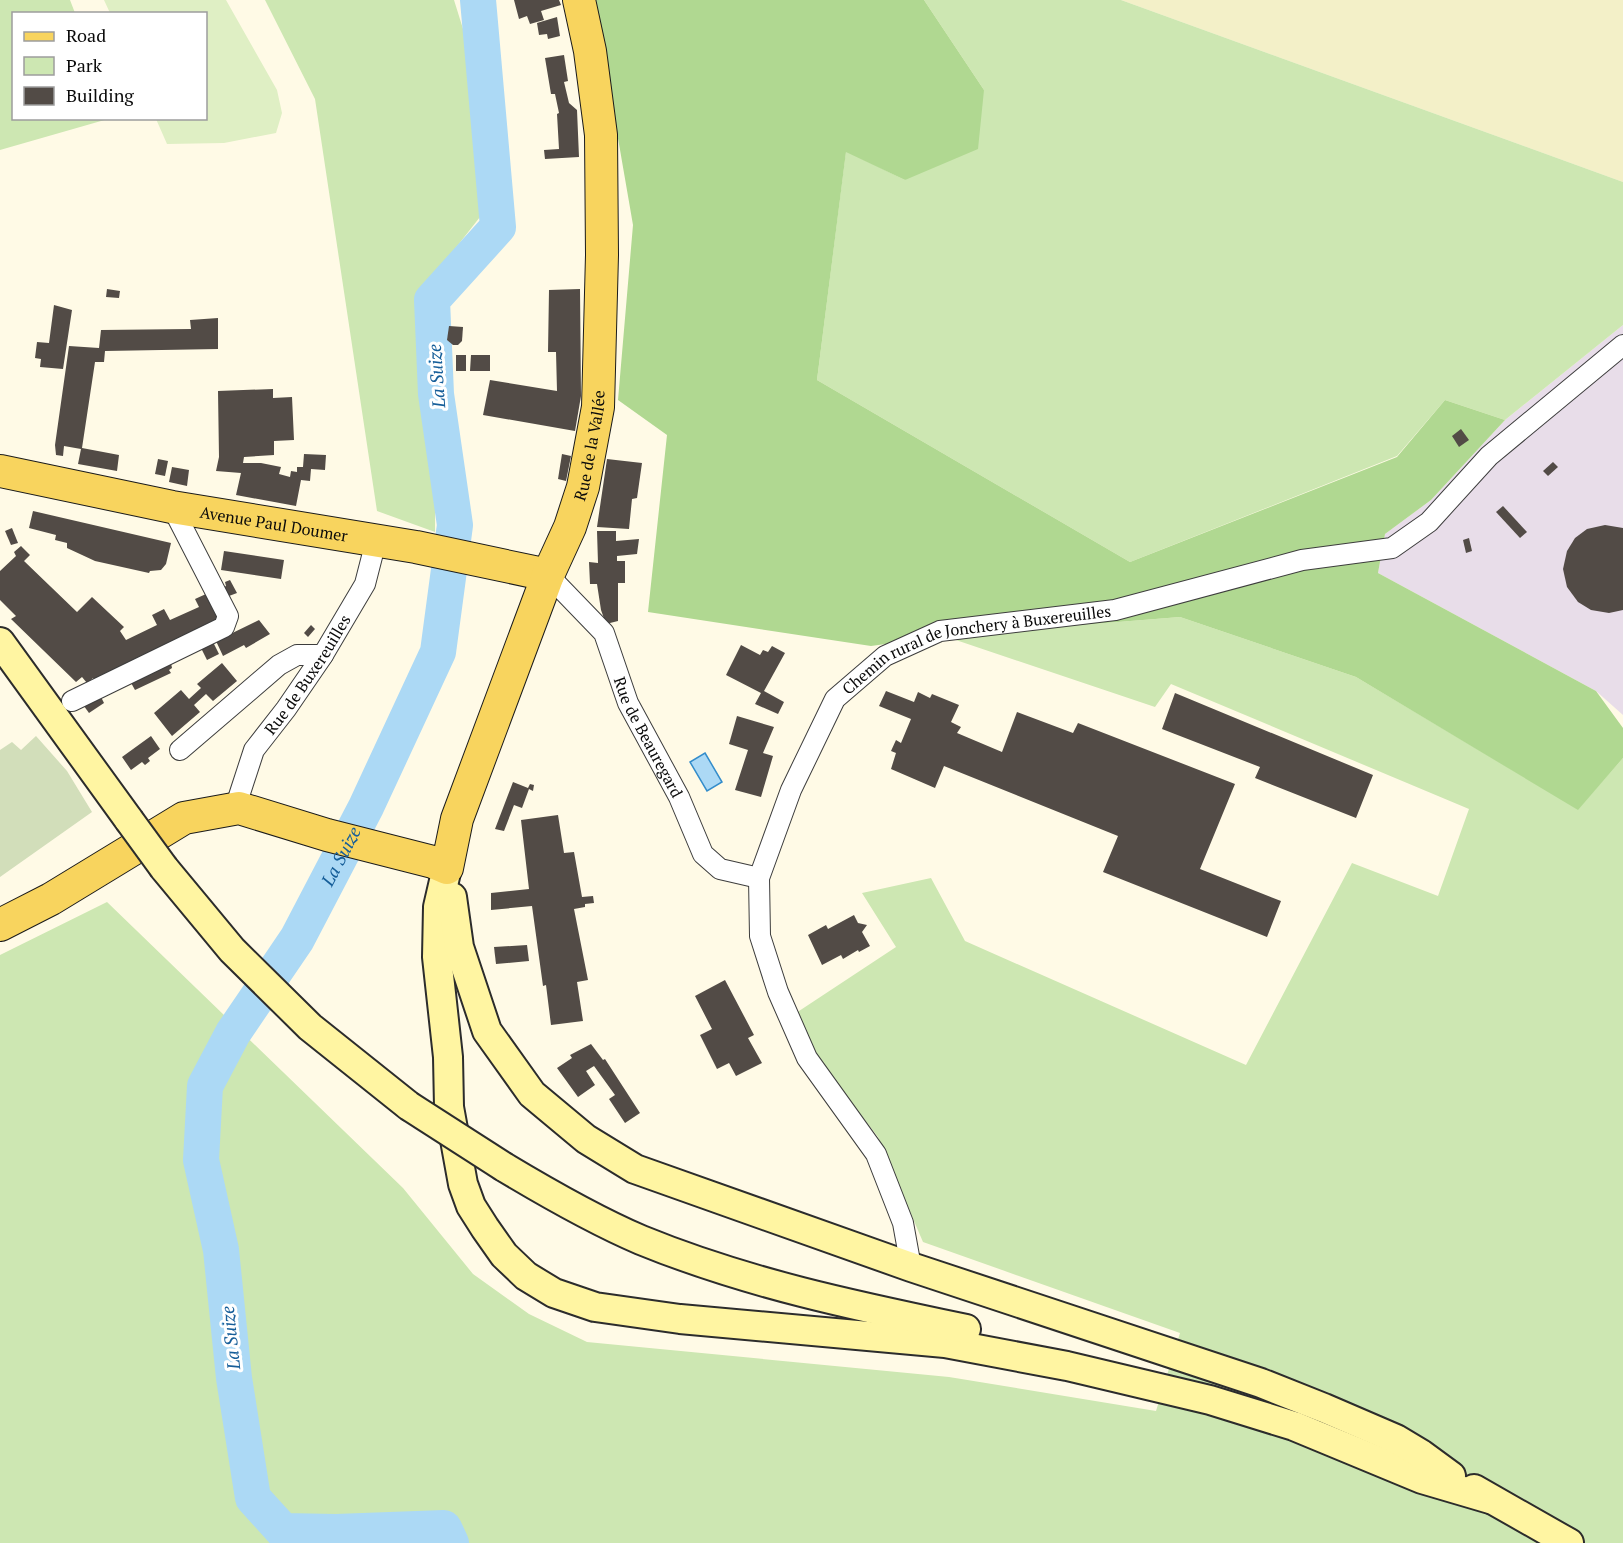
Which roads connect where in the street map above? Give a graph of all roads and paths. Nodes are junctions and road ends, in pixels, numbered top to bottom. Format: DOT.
graph roads {
  1 [pos="579,0"];
  2 [pos="1623,345"];
  3 [pos="0,471"];
  4 [pos="172,507"];
  5 [pos="376,541"];
  6 [pos="548,575"];
  7 [pos="0,642"];
  8 [pos="323,655"];
  9 [pos="72,701"];
  10 [pos="180,750"];
  11 [pos="239,808"];
  12 [pos="447,868"];
  13 [pos="759,878"];
  14 [pos="0,925"];
  15 [pos="911,1267"];
  16 [pos="1450,1476"];
  17 [pos="1490,1499"];
  18 [pos="1569,1543"];
  1 -- 6 [label="main road, Rue de la Vallée"];
  2 -- 13 [label="street, Chemin rural de Jonchery à Buxereuilles"];
  3 -- 4 [label="main road, Avenue Paul Doumer"];
  4 -- 5 [label="main road, Avenue Paul Doumer"];
  4 -- 9 [label="street"];
  5 -- 6 [label="main road, Avenue Paul Doumer"];
  5 -- 8 [label="street, Rue de Buxereuilles"];
  6 -- 12 [label="main road, Rue de la Vallée"];
  6 -- 13 [label="street, Rue de Beauregard"];
  7 -- 16 [label="main road, bridge"];
  8 -- 10 [label="street"];
  8 -- 11 [label="street, Rue de Buxereuilles"];
  11 -- 12 [label="main road"];
  11 -- 14 [label="main road"];
  12 -- 15 [label="main road"];
  12 -- 17 [label="main road"];
  13 -- 15 [label="street, Chemin rural de Jonchery à Buxereuilles"];
  15 -- 16 [label="main road"];
  16 -- 17 [label="main road"];
  17 -- 18 [label="main road"];
}
